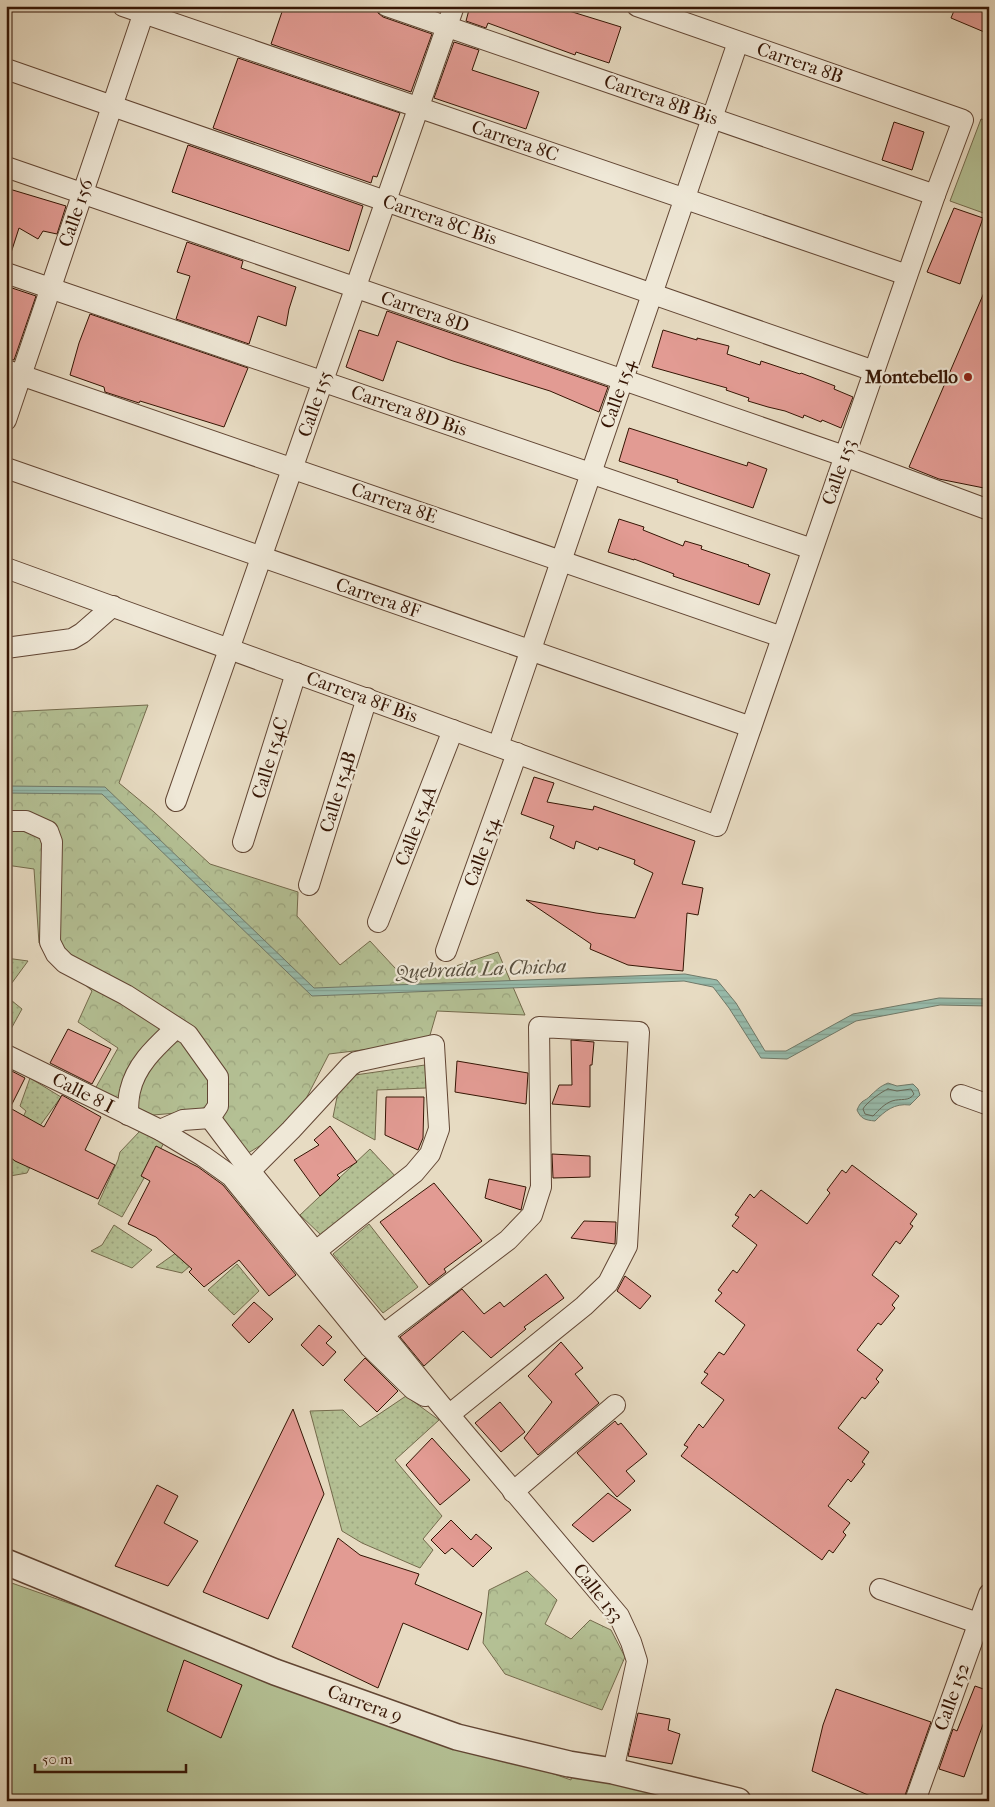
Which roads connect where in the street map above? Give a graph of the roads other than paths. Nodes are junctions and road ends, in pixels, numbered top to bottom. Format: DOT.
graph roads {
  1 [pos="123,6"];
  2 [pos="387,6"];
  3 [pos="454,6"];
  4 [pos="637,6"];
  5 [pos="145,10"];
  6 [pos="447,27"];
  7 [pos="738,42"];
  8 [pos="6,69"];
  9 [pos="113,106"];
  10 [pos="418,108"];
  11 [pos="712,118"];
  12 [pos="963,120"];
  13 [pos="6,167"];
  14 [pos="83,194"];
  15 [pos="934,195"];
  16 [pos="684,199"];
  17 [pos="386,201"];
  18 [pos="6,273"];
  19 [pos="907,275"];
  20 [pos="51,288"];
  21 [pos="356,288"];
  22 [pos="652,294"];
  23 [pos="874,371"];
  24 [pos="14,372"];
  25 [pos="622,380"];
  26 [pos="323,381"];
  27 [pos="6,420"];
  28 [pos="844,456"];
  29 [pos="6,468"];
  30 [pos="293,468"];
  31 [pos="591,473"];
  32 [pos="989,510"];
  33 [pos="812,549"];
  34 [pos="262,557"];
  35 [pos="561,560"];
  36 [pos="6,568"];
  37 [pos="114,606"];
  38 [pos="782,636"];
  39 [pos="6,648"];
  40 [pos="230,649"];
  41 [pos="530,651"];
  42 [pos="296,673"];
  43 [pos="366,698"];
  44 [pos="751,727"];
  45 [pos="453,730"];
  46 [pos="498,746"];
  47 [pos="518,753"];
  48 [pos="176,801"];
  49 [pos="6,821"];
  50 [pos="716,826"];
  51 [pos="243,842"];
  52 [pos="309,885"];
  53 [pos="378,922"];
  54 [pos="446,951"];
  55 [pos="176,1028"];
  56 [pos="6,1055"];
  57 [pos="961,1095"];
  58 [pos="989,1105"];
  59 [pos="128,1115"];
  60 [pos="210,1118"];
  61 [pos="160,1130"];
  62 [pos="250,1171"];
  63 [pos="316,1251"];
  64 [pos="377,1340"];
  65 [pos="615,1405"];
  66 [pos="445,1409"];
  67 [pos="514,1492"];
  68 [pos="6,1562"];
  69 [pos="880,1589"];
  70 [pos="989,1594"];
  71 [pos="983,1626"];
  72 [pos="613,1771"];
  73 [pos="738,1801"];
  74 [pos="915,1801"];
  1 -- 5 [label="street, Carrera 8C"];
  2 -- 6 [label="street, Carrera 8B Bis"];
  3 -- 6 [label="street, Calle 155"];
  4 -- 7 [label="street, Carrera 8B"];
  5 -- 9 [label="street, Calle 156"];
  5 -- 10 [label="street, Carrera 8C"];
  6 -- 10 [label="street, Calle 155"];
  6 -- 11 [label="street, Carrera 8B Bis"];
  7 -- 11 [label="street, Calle 154"];
  7 -- 12 [label="street, Carrera 8B"];
  8 -- 9 [label="street, Carrera 8C Bis"];
  9 -- 14 [label="street, Calle 156"];
  9 -- 17 [label="street, Carrera 8C Bis"];
  10 -- 16 [label="street, Carrera 8C"];
  10 -- 17 [label="street, Calle 155"];
  11 -- 15 [label="street, Carrera 8B Bis"];
  11 -- 16 [label="street, Calle 154"];
  12 -- 15 [label="street, Calle 153"];
  13 -- 14 [label="street, Carrera 8D"];
  14 -- 20 [label="street, Calle 156"];
  14 -- 21 [label="street, Carrera 8D"];
  15 -- 19 [label="street, Calle 153"];
  16 -- 19 [label="street, Carrera 8C"];
  16 -- 22 [label="street, Calle 154"];
  17 -- 21 [label="street, Calle 155"];
  17 -- 22 [label="street, Carrera 8C Bis"];
  18 -- 20 [label="street, Carrera 8D Bis"];
  19 -- 23 [label="street, Calle 153"];
  20 -- 24 [label="street, Calle 156"];
  20 -- 26 [label="street, Carrera 8D Bis"];
  21 -- 25 [label="street, Carrera 8D"];
  21 -- 26 [label="street, Calle 155"];
  22 -- 23 [label="street, Carrera 8C Bis"];
  22 -- 25 [label="street, Calle 154"];
  23 -- 28 [label="street, Calle 153"];
  24 -- 27 [label="street, Calle 156"];
  24 -- 30 [label="street, Carrera 8E"];
  25 -- 28 [label="street, Carrera 8D"];
  25 -- 31 [label="street, Calle 154"];
  26 -- 30 [label="street, Calle 155"];
  26 -- 31 [label="street, Carrera 8D Bis"];
  28 -- 32 [label="street, Carrera 8D"];
  28 -- 33 [label="street, Calle 153"];
  29 -- 34 [label="street, Carrera 8F"];
  30 -- 34 [label="street, Calle 155"];
  30 -- 35 [label="street, Carrera 8E"];
  31 -- 33 [label="street, Carrera 8D Bis"];
  31 -- 35 [label="street, Calle 154"];
  33 -- 38 [label="street, Calle 153"];
  34 -- 40 [label="street, Calle 155"];
  34 -- 41 [label="street, Carrera 8F"];
  35 -- 38 [label="street, Carrera 8E"];
  35 -- 41 [label="street, Calle 154"];
  36 -- 37 [label="street, Carrera 8F Bis"];
  37 -- 39 [label="street"];
  37 -- 40 [label="street, Carrera 8F Bis"];
  38 -- 44 [label="street, Calle 153"];
  40 -- 42 [label="street, Carrera 8F Bis"];
  40 -- 48 [label="street, Calle 155"];
  41 -- 44 [label="street, Carrera 8F"];
  41 -- 46 [label="street, Calle 154"];
  42 -- 43 [label="street, Carrera 8F Bis"];
  42 -- 51 [label="street, Calle 154C"];
  43 -- 45 [label="street, Carrera 8F Bis"];
  43 -- 52 [label="street, Calle 154B"];
  44 -- 50 [label="street, Calle 153"];
  45 -- 46 [label="street, Carrera 8F Bis"];
  45 -- 53 [label="street, Calle 154A"];
  46 -- 47 [label="street, Carrera 8F Bis"];
  47 -- 50 [label="street, Carrera 8F Bis"];
  47 -- 54 [label="street, Calle 154"];
  49 -- 55 [label="street"];
  55 -- 59 [label="street"];
  55 -- 60 [label="street"];
  56 -- 59 [label="street, Calle 8 I"];
  57 -- 58 [label="street"];
  59 -- 61 [label="street, Calle 8 I"];
  60 -- 61 [label="street"];
  60 -- 62 [label="street"];
  61 -- 64 [label="street, Calle 8 I"];
  62 -- 63 [label="street"];
  62 -- 63 [label="street"];
  63 -- 64 [label="street"];
  64 -- 66 [label="street, Calle 153"];
  64 -- 66 [label="street"];
  65 -- 67 [label="street"];
  66 -- 67 [label="street, Calle 153"];
  67 -- 72 [label="street, Calle 153"];
  68 -- 72 [label="street, Carrera 9"];
  69 -- 71 [label="street"];
  70 -- 71 [label="street, Calle 152"];
  71 -- 74 [label="street, Calle 152"];
  72 -- 73 [label="street, Carrera 9"];
}
